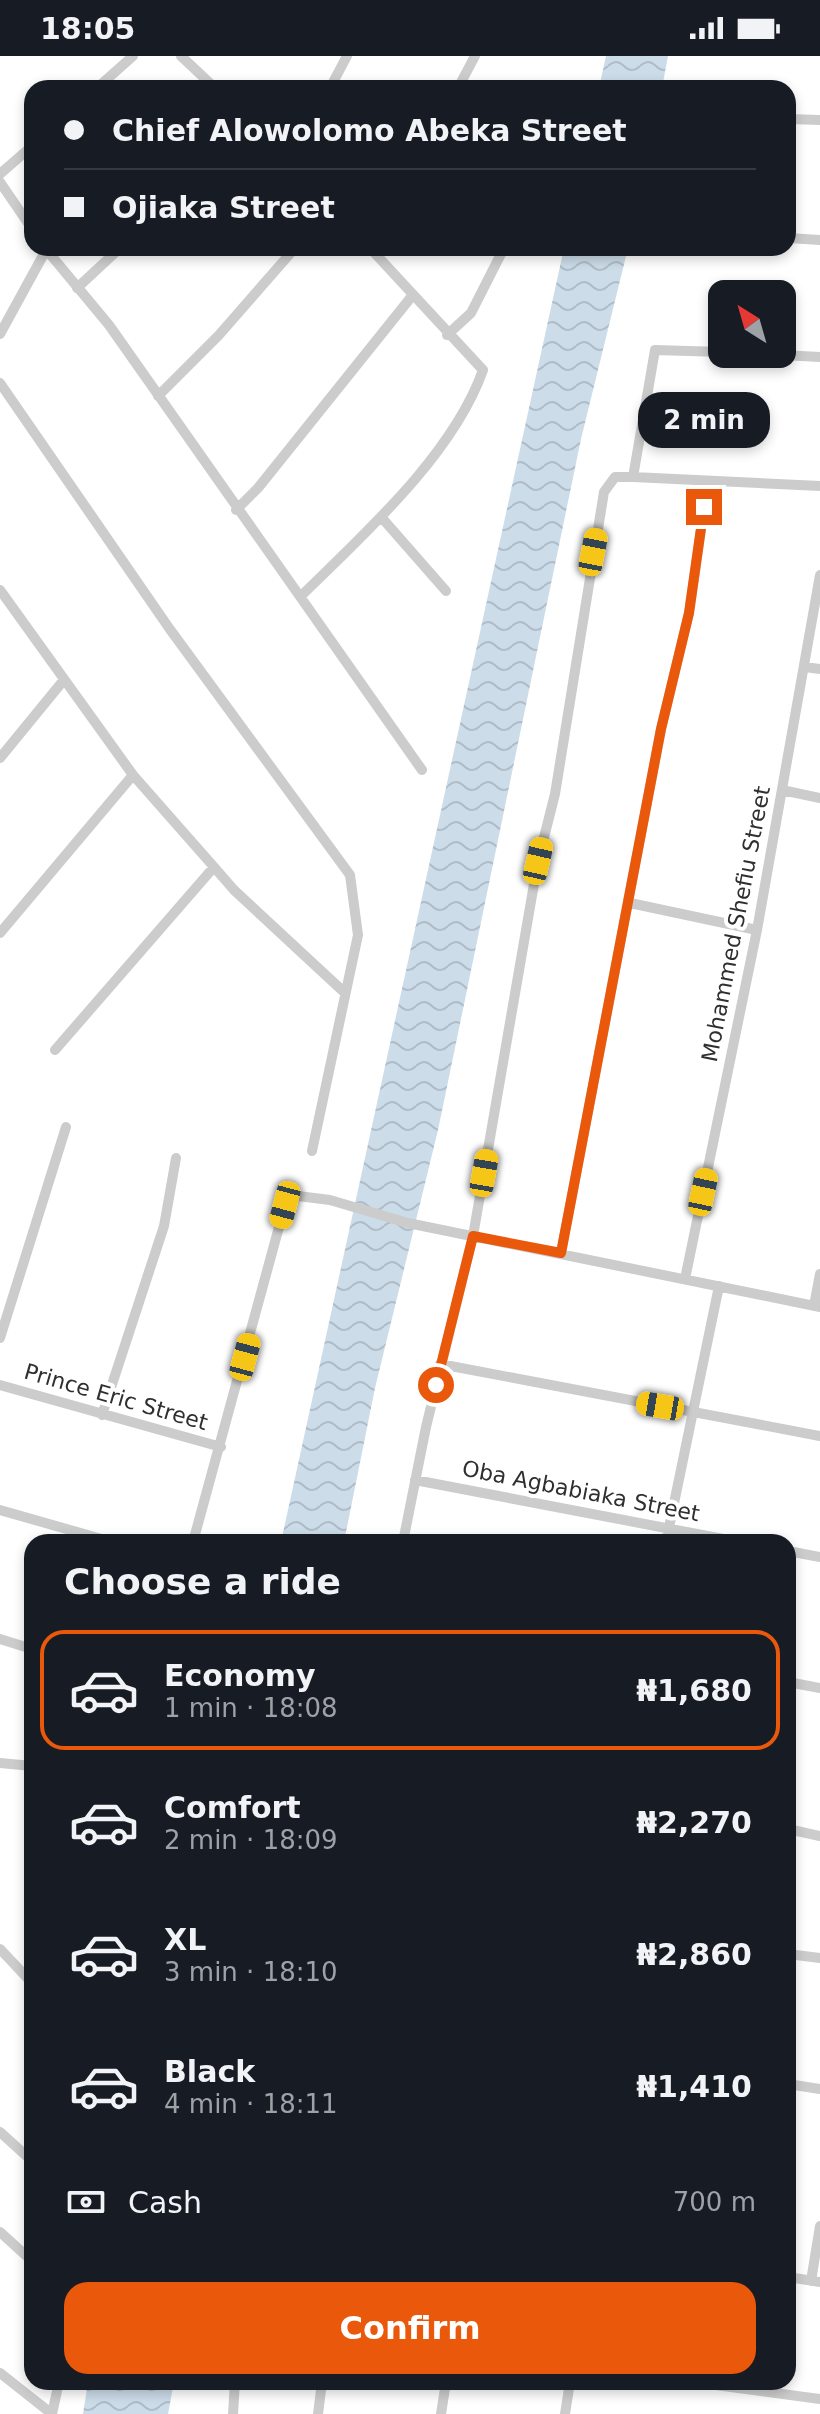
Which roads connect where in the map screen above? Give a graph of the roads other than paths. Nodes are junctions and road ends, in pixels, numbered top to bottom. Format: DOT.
graph roads {
  1 [pos="133,56"];
  2 [pos="181,56"];
  3 [pos="347,56"];
  4 [pos="475,56"];
  5 [pos="106,80"];
  6 [pos="206,80"];
  7 [pos="334,80"];
  8 [pos="462,80"];
  9 [pos="796,119"];
  10 [pos="820,120"];
  11 [pos="24,153"];
  12 [pos="0,174"];
  13 [pos="0,182"];
  14 [pos="24,217"];
  15 [pos="796,238"];
  16 [pos="820,240"];
  17 [pos="41,256"];
  18 [pos="51,256"];
  19 [pos="111,256"];
  20 [pos="288,256"];
  21 [pos="377,256"];
  22 [pos="500,256"];
  23 [pos="77,288"];
  24 [pos="412,296"];
  25 [pos="0,334"];
  26 [pos="447,335"];
  27 [pos="708,352"];
  28 [pos="796,356"];
  29 [pos="820,357"];
  30 [pos="0,383"];
  31 [pos="158,396"];
  32 [pos="633,477"];
  33 [pos="708,481"];
  34 [pos="820,486"];
  35 [pos="236,510"];
  36 [pos="382,518"];
  37 [pos="820,575"];
  38 [pos="446,591"];
  39 [pos="1,592"];
  40 [pos="301,596"];
  41 [pos="805,667"];
  42 [pos="820,669"];
  43 [pos="63,681"];
  44 [pos="0,758"];
  45 [pos="422,770"];
  46 [pos="133,775"];
  47 [pos="782,790"];
  48 [pos="820,798"];
  49 [pos="214,867"];
  50 [pos="630,903"];
  51 [pos="757,930"];
  52 [pos="0,933"];
  53 [pos="345,993"];
  54 [pos="55,1050"];
  55 [pos="66,1127"];
  56 [pos="312,1151"];
  57 [pos="176,1158"];
  58 [pos="473,1236"];
  59 [pos="561,1253"];
  60 [pos="820,1274"];
  61 [pos="685,1279"];
  62 [pos="719,1286"];
  63 [pos="817,1306"];
  64 [pos="0,1338"];
  65 [pos="440,1364"];
  66 [pos="0,1385"];
  67 [pos="691,1412"];
  68 [pos="102,1415"];
  69 [pos="820,1436"];
  70 [pos="221,1447"];
  71 [pos="415,1480"];
  72 [pos="0,1510"];
  73 [pos="669,1529"];
  74 [pos="84,1534"];
  75 [pos="195,1534"];
  76 [pos="405,1534"];
  77 [pos="668,1534"];
  78 [pos="696,1534"];
  79 [pos="796,1552"];
  80 [pos="820,1557"];
  81 [pos="0,1639"];
  82 [pos="24,1646"];
  83 [pos="796,1684"];
  84 [pos="820,1688"];
  85 [pos="0,1763"];
  86 [pos="24,1765"];
  87 [pos="796,1831"];
  88 [pos="820,1836"];
  89 [pos="0,1949"];
  90 [pos="796,1955"];
  91 [pos="820,1958"];
  92 [pos="24,1974"];
  93 [pos="796,2085"];
  94 [pos="820,2089"];
  95 [pos="0,2132"];
  96 [pos="24,2154"];
  97 [pos="820,2226"];
  98 [pos="0,2232"];
  99 [pos="24,2254"];
  100 [pos="815,2282"];
  101 [pos="0,2373"];
  102 [pos="57,2390"];
  103 [pos="234,2390"];
  104 [pos="321,2390"];
  105 [pos="445,2390"];
  106 [pos="569,2390"];
  107 [pos="753,2390"];
  108 [pos="820,2399"];
  109 [pos="52,2414"];
  110 [pos="233,2414"];
  111 [pos="318,2414"];
  112 [pos="441,2414"];
  113 [pos="565,2414"];
  1 -- 5 [label="street"];
  2 -- 6 [label="street"];
  3 -- 7 [label="street"];
  4 -- 8 [label="street"];
  9 -- 10 [label="street"];
  11 -- 12 [label="street"];
  13 -- 14 [label="street"];
  15 -- 16 [label="street"];
  17 -- 25 [label="street"];
  18 -- 23 [label="street"];
  19 -- 23 [label="street"];
  20 -- 31 [label="street"];
  21 -- 24 [label="street"];
  22 -- 26 [label="street"];
  23 -- 31 [label="street"];
  24 -- 26 [label="street"];
  24 -- 35 [label="street"];
  26 -- 36 [label="street"];
  27 -- 32 [label="street"];
  28 -- 29 [label="street"];
  30 -- 53 [label="street"];
  31 -- 35 [label="street"];
  32 -- 33 [label="street"];
  32 -- 58 [label="street"];
  33 -- 34 [label="street"];
  33 -- 50 [label="street"];
  35 -- 40 [label="street"];
  36 -- 38 [label="street"];
  36 -- 40 [label="street"];
  37 -- 41 [label="street, Mohammed Shefiu Street"];
  39 -- 43 [label="street"];
  40 -- 45 [label="street"];
  41 -- 42 [label="street"];
  41 -- 47 [label="street, Mohammed Shefiu Street"];
  43 -- 44 [label="street"];
  43 -- 46 [label="street"];
  46 -- 49 [label="street"];
  46 -- 52 [label="street"];
  47 -- 48 [label="street"];
  47 -- 51 [label="street, Mohammed Shefiu Street"];
  49 -- 53 [label="street"];
  49 -- 54 [label="street"];
  50 -- 51 [label="street"];
  50 -- 59 [label="street"];
  51 -- 61 [label="street, Mohammed Shefiu Street"];
  53 -- 56 [label="street"];
  55 -- 64 [label="street"];
  57 -- 68 [label="street"];
  58 -- 59 [label="street"];
  58 -- 65 [label="street"];
  58 -- 70 [label="street"];
  59 -- 61 [label="street"];
  60 -- 63 [label="street"];
  61 -- 62 [label="street"];
  62 -- 63 [label="street"];
  62 -- 67 [label="street"];
  65 -- 67 [label="street"];
  65 -- 71 [label="street"];
  66 -- 68 [label="street, Prince Eric Street"];
  67 -- 69 [label="street"];
  67 -- 73 [label="street"];
  68 -- 70 [label="street, Prince Eric Street"];
  70 -- 75 [label="street"];
  71 -- 73 [label="street, Oba Agbabiaka Street"];
  71 -- 76 [label="street"];
  72 -- 74 [label="street"];
  73 -- 77 [label="street"];
  73 -- 78 [label="street, Oba Agbabiaka Street"];
  79 -- 80 [label="street"];
  81 -- 82 [label="street"];
  83 -- 84 [label="street"];
  85 -- 86 [label="street"];
  87 -- 88 [label="street"];
  89 -- 92 [label="street"];
  90 -- 91 [label="street"];
  93 -- 94 [label="street"];
  95 -- 96 [label="street"];
  97 -- 100 [label="street"];
  98 -- 99 [label="street"];
  101 -- 109 [label="street"];
  102 -- 109 [label="street"];
  103 -- 110 [label="street"];
  104 -- 111 [label="street"];
  105 -- 112 [label="street"];
  106 -- 113 [label="street"];
  107 -- 108 [label="street"];
}
